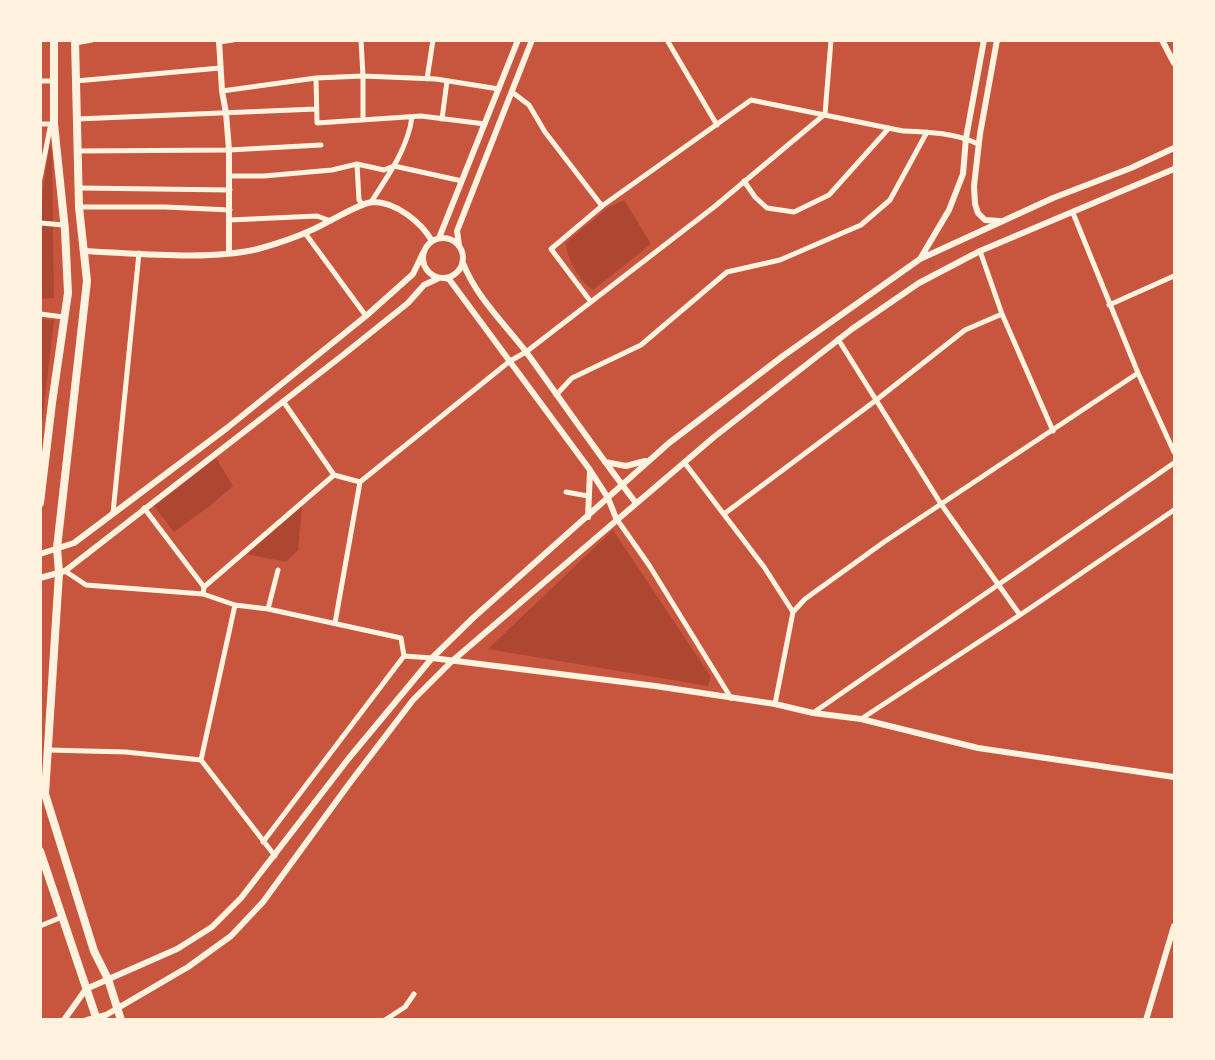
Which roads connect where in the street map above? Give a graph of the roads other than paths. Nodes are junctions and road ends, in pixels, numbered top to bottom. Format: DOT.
graph roads {
  1 [pos="54,40"];
  2 [pos="92,40"];
  3 [pos="233,40"];
  4 [pos="361,40"];
  5 [pos="433,40"];
  6 [pos="518,40"];
  7 [pos="532,40"];
  8 [pos="667,40"];
  9 [pos="831,40"];
  10 [pos="984,40"];
  11 [pos="997,40"];
  12 [pos="1162,40"];
  13 [pos="219,41"];
  14 [pos="75,42"];
  15 [pos="1174,63"];
  16 [pos="220,68"];
  17 [pos="363,76"];
  18 [pos="316,78"];
  19 [pos="427,80"];
  20 [pos="40,81"];
  21 [pos="54,81"];
  22 [pos="76,81"];
  23 [pos="447,81"];
  24 [pos="499,89"];
  25 [pos="222,91"];
  26 [pos="512,92"];
  27 [pos="316,109"];
  28 [pos="226,113"];
  29 [pos="825,114"];
  30 [pos="412,117"];
  31 [pos="77,119"];
  32 [pos="363,119"];
  33 [pos="442,119"];
  34 [pos="40,124"];
  35 [pos="485,124"];
  36 [pos="54,125"];
  37 [pos="717,125"];
  38 [pos="889,128"];
  39 [pos="927,132"];
  40 [pos="966,138"];
  41 [pos="1174,142"];
  42 [pos="978,144"];
  43 [pos="321,145"];
  44 [pos="1174,148"];
  45 [pos="229,150"];
  46 [pos="78,152"];
  47 [pos="1165,152"];
  48 [pos="357,164"];
  49 [pos="394,166"];
  50 [pos="1174,169"];
  51 [pos="230,176"];
  52 [pos="40,180"];
  53 [pos="462,181"];
  54 [pos="744,181"];
  55 [pos="80,188"];
  56 [pos="230,190"];
  57 [pos="371,202"];
  58 [pos="363,205"];
  59 [pos="602,206"];
  60 [pos="79,207"];
  61 [pos="230,210"];
  62 [pos="1073,213"];
  63 [pos="230,220"];
  64 [pos="331,221"];
  65 [pos="1001,222"];
  66 [pos="40,224"];
  67 [pos="64,225"];
  68 [pos="305,233"];
  69 [pos="439,238"];
  70 [pos="432,241"];
  71 [pos="459,245"];
  72 [pos="83,251"];
  73 [pos="980,251"];
  74 [pos="139,253"];
  75 [pos="229,253"];
  76 [pos="423,254"];
  77 [pos="920,259"];
  78 [pos="463,263"];
  79 [pos="1174,276"];
  80 [pos="442,278"];
  81 [pos="591,302"];
  82 [pos="1109,305"];
  83 [pos="40,314"];
  84 [pos="1002,314"];
  85 [pos="366,316"];
  86 [pos="64,317"];
  87 [pos="838,339"];
  88 [pos="526,352"];
  89 [pos="510,361"];
  90 [pos="1138,373"];
  91 [pos="556,394"];
  92 [pos="283,401"];
  93 [pos="875,401"];
  94 [pos="1053,430"];
  95 [pos="1174,452"];
  96 [pos="647,461"];
  97 [pos="604,462"];
  98 [pos="684,462"];
  99 [pos="1174,464"];
  100 [pos="590,470"];
  101 [pos="334,475"];
  102 [pos="360,482"];
  103 [pos="622,484"];
  104 [pos="566,492"];
  105 [pos="588,496"];
  106 [pos="608,498"];
  107 [pos="636,502"];
  108 [pos="40,503"];
  109 [pos="941,504"];
  110 [pos="144,508"];
  111 [pos="1174,510"];
  112 [pos="112,513"];
  113 [pos="724,514"];
  114 [pos="588,517"];
  115 [pos="616,518"];
  116 [pos="57,548"];
  117 [pos="40,554"];
  118 [pos="278,570"];
  119 [pos="62,572"];
  120 [pos="40,578"];
  121 [pos="998,584"];
  122 [pos="203,591"];
  123 [pos="235,605"];
  124 [pos="268,609"];
  125 [pos="793,612"];
  126 [pos="1020,615"];
  127 [pos="335,622"];
  128 [pos="404,656"];
  129 [pos="432,658"];
  130 [pos="452,662"];
  131 [pos="731,698"];
  132 [pos="775,704"];
  133 [pos="813,712"];
  134 [pos="861,719"];
  135 [pos="48,750"];
  136 [pos="201,760"];
  137 [pos="1174,777"];
  138 [pos="263,842"];
  139 [pos="40,850"];
  140 [pos="275,856"];
  141 [pos="62,917"];
  142 [pos="40,926"];
  143 [pos="1174,926"];
  144 [pos="108,979"];
  145 [pos="86,989"];
  146 [pos="414,994"];
  147 [pos="118,1007"];
  148 [pos="96,1019"];
  149 [pos="64,1020"];
  150 [pos="87,1020"];
  151 [pos="121,1020"];
  152 [pos="386,1020"];
  153 [pos="1146,1020"];
  1 -- 21 [label="main road"];
  2 -- 14 [label="street"];
  3 -- 13 [label="street"];
  4 -- 17 [label="street"];
  5 -- 19 [label="street"];
  6 -- 24 [label="street"];
  7 -- 26 [label="street"];
  8 -- 37 [label="street"];
  9 -- 29 [label="street"];
  10 -- 40 [label="street"];
  11 -- 42 [label="street"];
  12 -- 15 [label="street"];
  13 -- 16 [label="street"];
  14 -- 22 [label="main road"];
  16 -- 22 [label="street"];
  16 -- 25 [label="street"];
  17 -- 18 [label="street"];
  17 -- 19 [label="street"];
  17 -- 32 [label="street"];
  18 -- 25 [label="street"];
  18 -- 27 [label="street"];
  19 -- 23 [label="street"];
  20 -- 21 [label="street"];
  21 -- 36 [label="main road"];
  22 -- 31 [label="main road"];
  23 -- 24 [label="street"];
  23 -- 33 [label="street"];
  24 -- 35 [label="street"];
  25 -- 28 [label="street"];
  26 -- 59 [label="street"];
  26 -- 71 [label="street"];
  27 -- 28 [label="street"];
  27 -- 32 [label="street"];
  28 -- 31 [label="street"];
  28 -- 45 [label="street"];
  29 -- 37 [label="street"];
  29 -- 38 [label="street"];
  29 -- 54 [label="street"];
  30 -- 32 [label="street"];
  30 -- 33 [label="street"];
  30 -- 49 [label="street"];
  31 -- 46 [label="main road"];
  33 -- 35 [label="street"];
  34 -- 36 [label="street"];
  35 -- 53 [label="street"];
  36 -- 52 [label="street"];
  36 -- 67 [label="main road"];
  37 -- 59 [label="street"];
  38 -- 39 [label="street"];
  38 -- 54 [label="street"];
  39 -- 40 [label="street"];
  39 -- 91 [label="street"];
  40 -- 42 [label="street"];
  40 -- 77 [label="street"];
  41 -- 47 [label="street"];
  42 -- 65 [label="street"];
  43 -- 45 [label="street"];
  44 -- 47 [label="street"];
  45 -- 46 [label="street"];
  45 -- 51 [label="street"];
  46 -- 55 [label="main road"];
  47 -- 65 [label="street"];
  48 -- 49 [label="street"];
  48 -- 51 [label="street"];
  48 -- 58 [label="street"];
  49 -- 53 [label="street"];
  49 -- 57 [label="street"];
  50 -- 62 [label="street"];
  51 -- 56 [label="street"];
  53 -- 69 [label="street"];
  54 -- 81 [label="street"];
  55 -- 56 [label="street"];
  55 -- 60 [label="main road"];
  56 -- 61 [label="street"];
  57 -- 58 [label="street"];
  57 -- 70 [label="street"];
  58 -- 64 [label="street"];
  59 -- 81 [label="street"];
  60 -- 61 [label="street"];
  60 -- 72 [label="main road"];
  61 -- 63 [label="street"];
  62 -- 73 [label="street"];
  62 -- 82 [label="street"];
  63 -- 64 [label="street"];
  63 -- 75 [label="street"];
  64 -- 68 [label="street"];
  65 -- 77 [label="street"];
  66 -- 67 [label="street"];
  67 -- 86 [label="main road"];
  68 -- 75 [label="street"];
  68 -- 85 [label="street"];
  69 -- 70 [label="street"];
  69 -- 71 [label="street"];
  70 -- 76 [label="street"];
  71 -- 78 [label="street"];
  72 -- 74 [label="street"];
  72 -- 116 [label="main road"];
  73 -- 84 [label="street"];
  73 -- 87 [label="street"];
  74 -- 75 [label="street"];
  74 -- 112 [label="street"];
  76 -- 80 [label="street"];
  76 -- 85 [label="street"];
  77 -- 96 [label="street"];
  78 -- 80 [label="street"];
  78 -- 88 [label="street"];
  79 -- 82 [label="street"];
  80 -- 89 [label="street"];
  80 -- 92 [label="street"];
  81 -- 88 [label="street"];
  82 -- 90 [label="street"];
  83 -- 86 [label="street"];
  84 -- 93 [label="street"];
  84 -- 94 [label="street"];
  85 -- 112 [label="street"];
  86 -- 108 [label="main road"];
  87 -- 93 [label="street"];
  87 -- 98 [label="street"];
  88 -- 89 [label="street"];
  88 -- 91 [label="street"];
  89 -- 100 [label="street"];
  89 -- 102 [label="street"];
  90 -- 94 [label="street"];
  90 -- 95 [label="street"];
  91 -- 97 [label="street"];
  92 -- 101 [label="street"];
  92 -- 110 [label="street"];
  93 -- 109 [label="street"];
  93 -- 113 [label="street"];
  94 -- 109 [label="street"];
  96 -- 97 [label="street"];
  96 -- 103 [label="street"];
  97 -- 103 [label="street"];
  98 -- 107 [label="street"];
  98 -- 113 [label="street"];
  99 -- 121 [label="street"];
  100 -- 105 [label="street"];
  100 -- 106 [label="street"];
  101 -- 102 [label="street"];
  101 -- 122 [label="street"];
  102 -- 127 [label="street"];
  103 -- 106 [label="street"];
  103 -- 107 [label="street"];
  104 -- 105 [label="street"];
  105 -- 114 [label="street"];
  106 -- 114 [label="street"];
  106 -- 115 [label="street"];
  107 -- 115 [label="street"];
  109 -- 121 [label="street"];
  109 -- 125 [label="street"];
  110 -- 119 [label="street"];
  110 -- 122 [label="street"];
  111 -- 126 [label="street"];
  112 -- 116 [label="street"];
  113 -- 125 [label="street"];
  114 -- 129 [label="street"];
  115 -- 130 [label="street"];
  115 -- 131 [label="street"];
  116 -- 117 [label="street"];
  116 -- 119 [label="main road"];
  118 -- 124 [label="street"];
  119 -- 120 [label="street"];
  119 -- 122 [label="street"];
  119 -- 135 [label="main road"];
  121 -- 126 [label="street"];
  121 -- 133 [label="street"];
  122 -- 123 [label="street"];
  123 -- 124 [label="street"];
  123 -- 136 [label="street"];
  124 -- 127 [label="street"];
  125 -- 132 [label="street"];
  126 -- 134 [label="street"];
  127 -- 128 [label="street"];
  128 -- 129 [label="street"];
  128 -- 138 [label="street"];
  129 -- 130 [label="street"];
  129 -- 140 [label="street"];
  130 -- 131 [label="street"];
  130 -- 147 [label="street"];
  131 -- 132 [label="street"];
  132 -- 133 [label="street"];
  133 -- 134 [label="street"];
  134 -- 137 [label="street"];
  135 -- 136 [label="street"];
  135 -- 144 [label="main road"];
  136 -- 138 [label="street"];
  138 -- 140 [label="street"];
  139 -- 141 [label="main road"];
  140 -- 144 [label="street"];
  141 -- 142 [label="street"];
  141 -- 145 [label="main road"];
  143 -- 153 [label="street"];
  144 -- 145 [label="street"];
  144 -- 147 [label="main road"];
  145 -- 148 [label="main road"];
  145 -- 149 [label="street"];
  146 -- 152 [label="street"];
  147 -- 148 [label="street"];
  147 -- 151 [label="main road"];
  148 -- 150 [label="street"];
}
